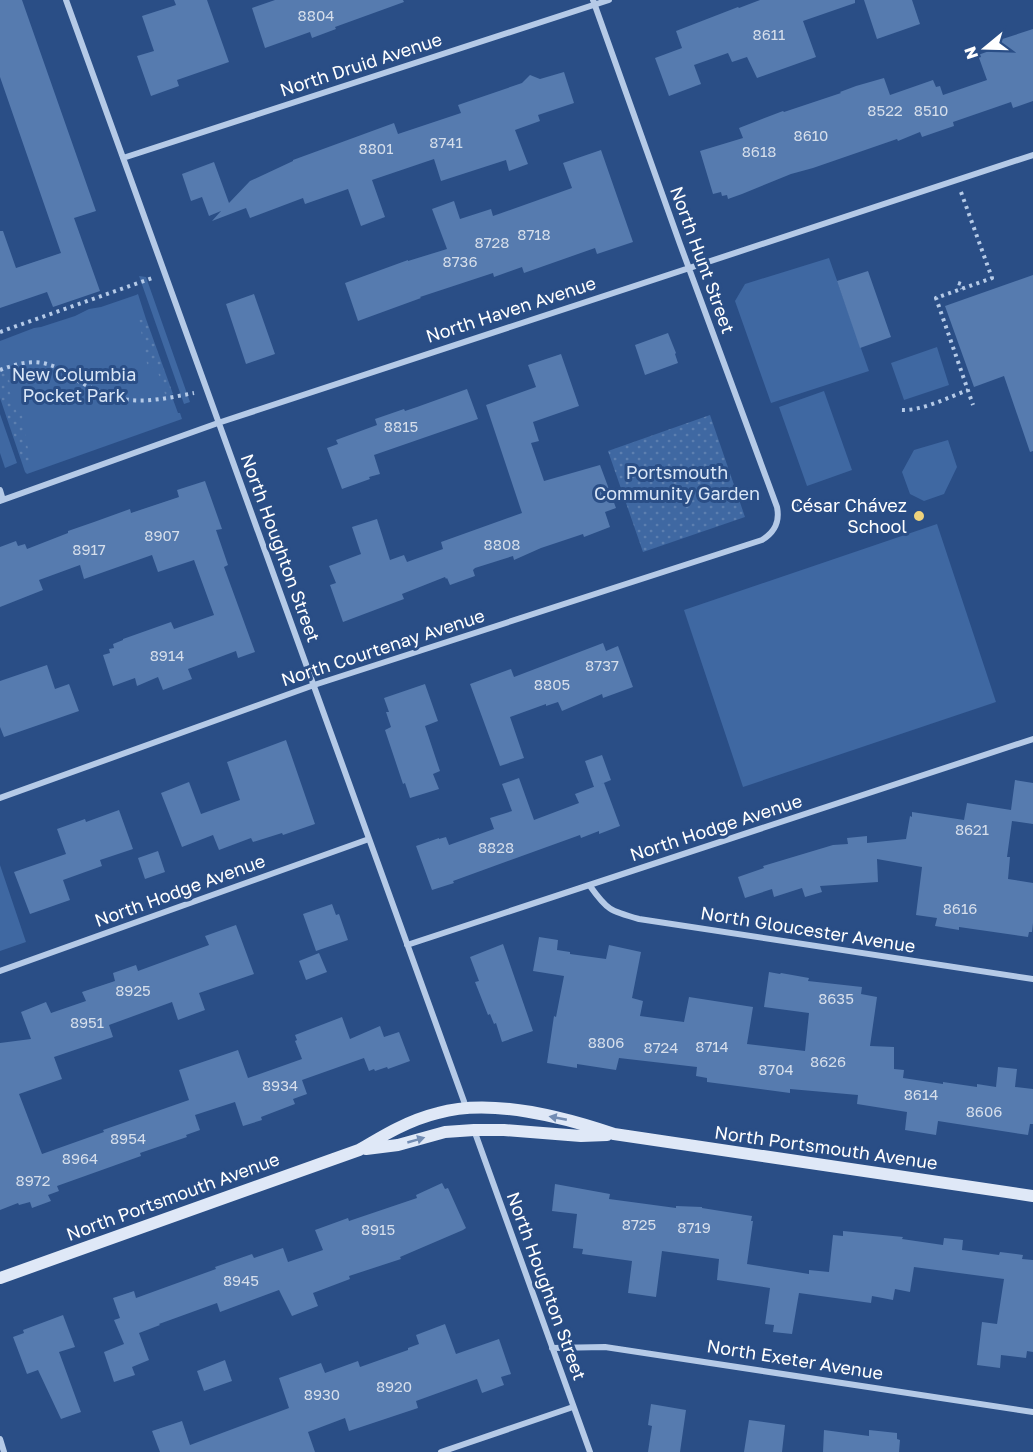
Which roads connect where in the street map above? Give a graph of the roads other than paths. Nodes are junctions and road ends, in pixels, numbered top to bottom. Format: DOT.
graph roads {
  1 [pos="66,0"];
  2 [pos="609,0"];
  3 [pos="594,2"];
  4 [pos="1033,154"];
  5 [pos="123,158"];
  6 [pos="689,267"];
  7 [pos="218,423"];
  8 [pos="0,489"];
  9 [pos="2,500"];
  10 [pos="774,529"];
  11 [pos="314,686"];
  12 [pos="1033,739"];
  13 [pos="0,798"];
  14 [pos="369,839"];
  15 [pos="590,886"];
  16 [pos="407,945"];
  17 [pos="0,971"];
  18 [pos="1033,979"];
  19 [pos="466,1107"];
  20 [pos="474,1130"];
  21 [pos="614,1134"];
  22 [pos="359,1150"];
  23 [pos="1033,1197"];
  24 [pos="0,1278"];
  25 [pos="552,1348"];
  26 [pos="573,1407"];
  27 [pos="1033,1412"];
  28 [pos="0,1439"];
  29 [pos="4,1452"];
  30 [pos="441,1452"];
  31 [pos="590,1452"];
  1 -- 5 [label="street, North Houghton Street"];
  2 -- 3 [label="street, North Druid Avenue"];
  3 -- 5 [label="street, North Druid Avenue"];
  3 -- 6 [label="street, North Hunt Street"];
  4 -- 6 [label="street, North Haven Avenue"];
  5 -- 7 [label="street, North Houghton Street"];
  6 -- 7 [label="street, North Haven Avenue"];
  6 -- 10 [label="street, North Hunt Street"];
  7 -- 9 [label="street, North Haven Avenue"];
  7 -- 11 [label="street, North Houghton Street"];
  8 -- 9 [label="street"];
  10 -- 11 [label="street, North Courtenay Avenue"];
  11 -- 13 [label="street, North Courtenay Avenue"];
  11 -- 14 [label="street, North Houghton Street"];
  12 -- 15 [label="street, North Hodge Avenue"];
  14 -- 16 [label="street, North Houghton Street"];
  14 -- 17 [label="street, North Hodge Avenue"];
  15 -- 16 [label="street, North Hodge Avenue"];
  15 -- 18 [label="street, North Gloucester Avenue"];
  16 -- 19 [label="street, North Houghton Street"];
  21 -- 19 [label="street, North Portsmouth Avenue, one-way"];
  19 -- 22 [label="street, North Portsmouth Avenue"];
  20 -- 21 [label="street, North Portsmouth Avenue"];
  22 -- 20 [label="street, North Portsmouth Avenue, one-way"];
  20 -- 25 [label="street, North Houghton Street"];
  21 -- 23 [label="street, North Portsmouth Avenue"];
  22 -- 24 [label="street, North Portsmouth Avenue"];
  25 -- 26 [label="street, North Houghton Street"];
  25 -- 27 [label="street, North Exeter Avenue"];
  26 -- 30 [label="street"];
  26 -- 31 [label="street, North Houghton Street"];
  28 -- 29 [label="street"];
}
